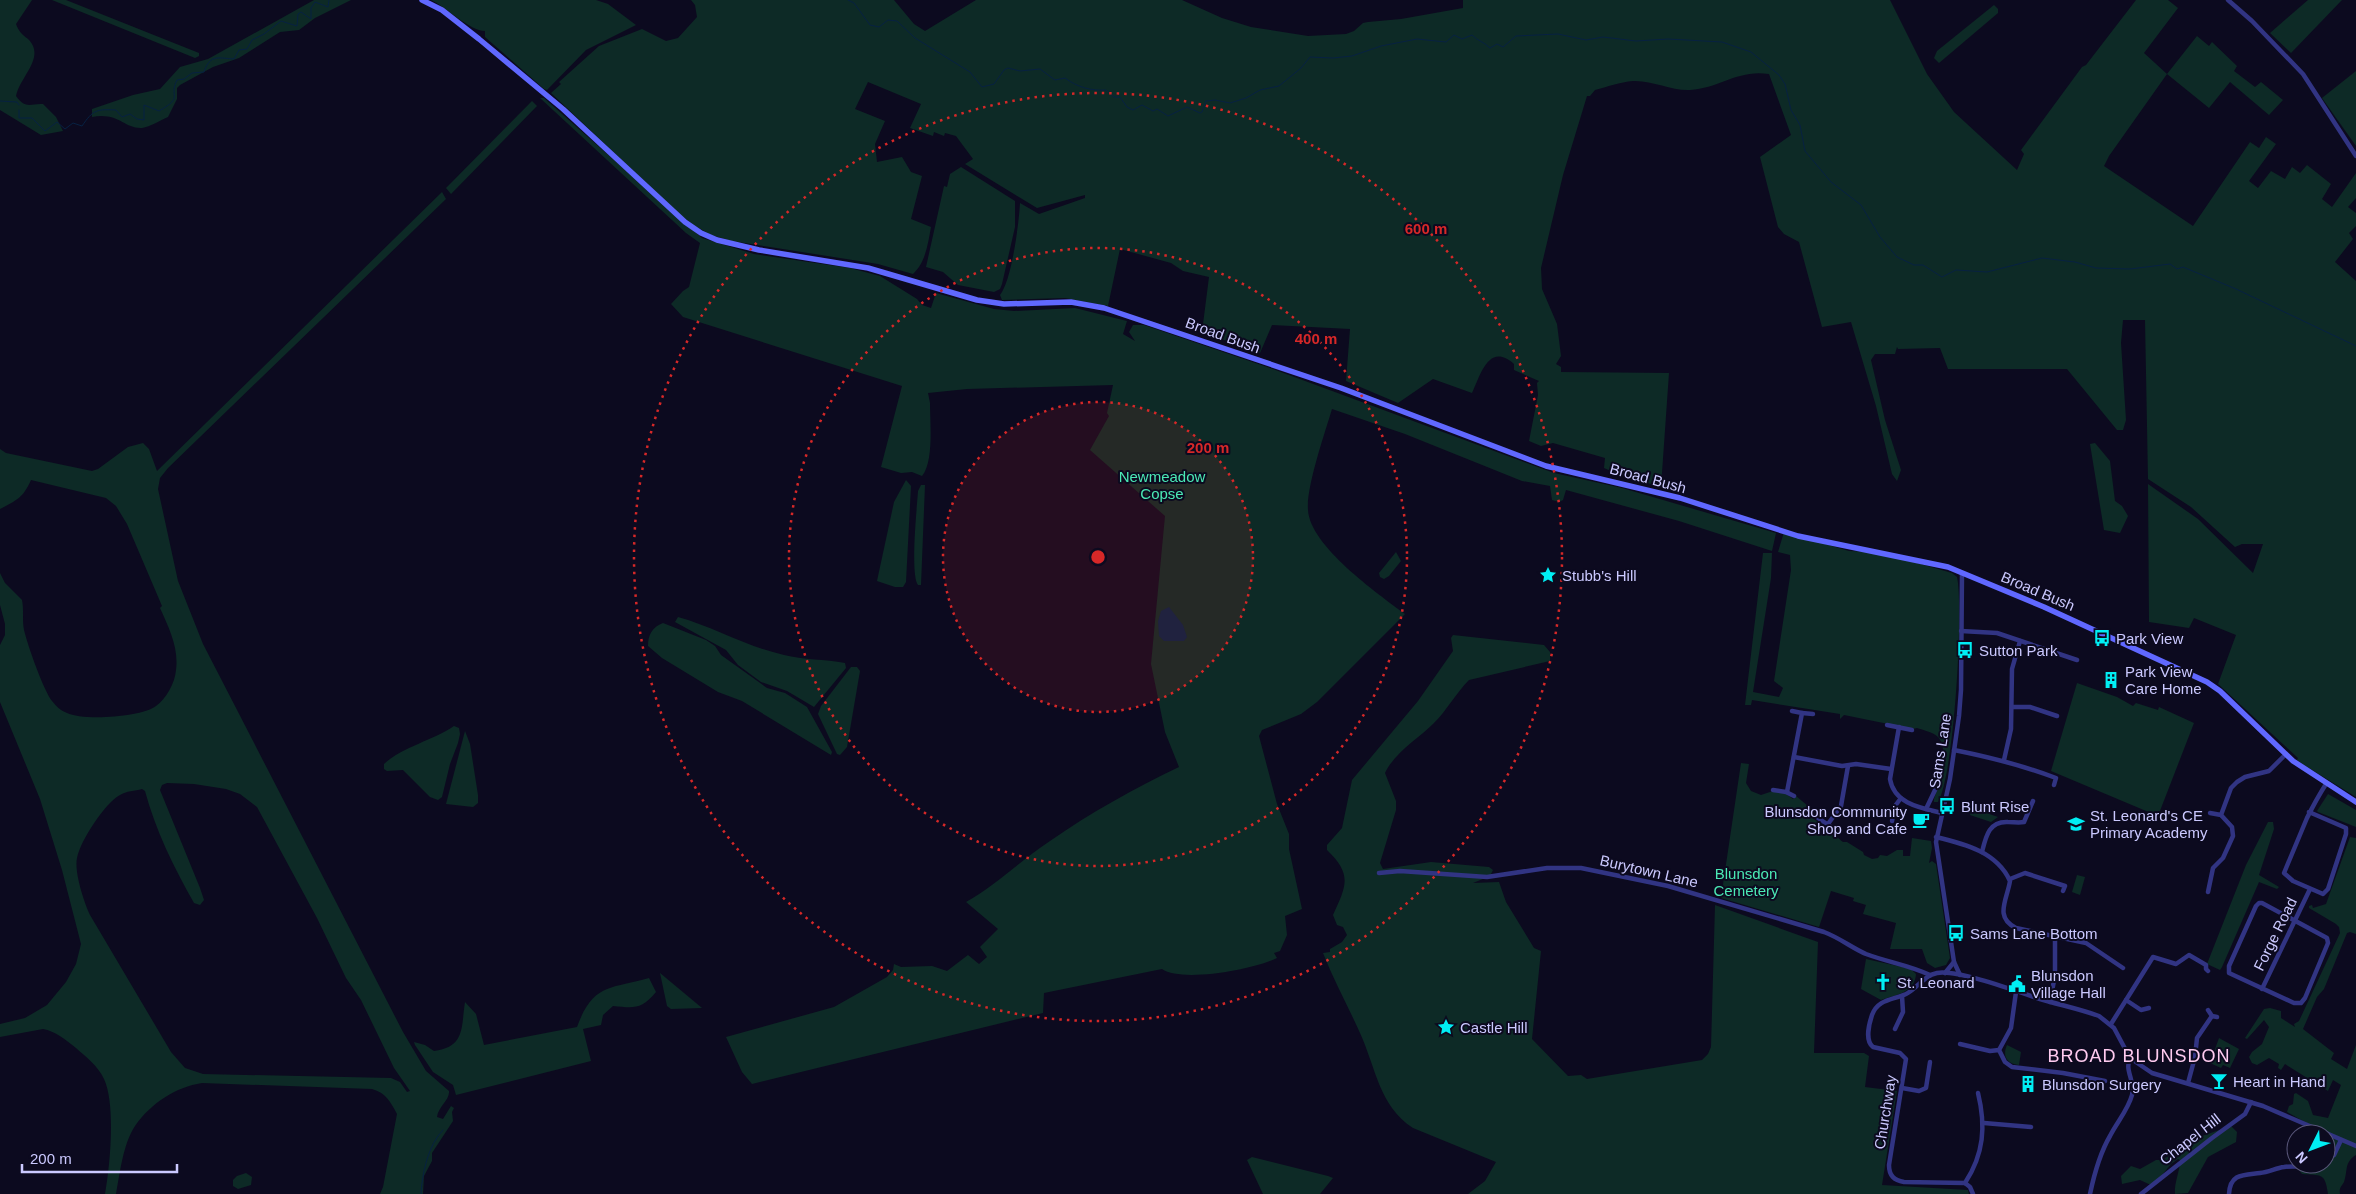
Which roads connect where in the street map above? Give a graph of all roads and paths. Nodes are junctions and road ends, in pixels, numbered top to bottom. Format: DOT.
graph roads {
  1 [pos="422,0"];
  2 [pos="2228,0"];
  3 [pos="2356,156"];
  4 [pos="1962,573"];
  5 [pos="1961,631"];
  6 [pos="2020,641"];
  7 [pos="2066,656"];
  8 [pos="2077,660"];
  9 [pos="2064,663"];
  10 [pos="2012,707"];
  11 [pos="1792,711"];
  12 [pos="1802,713"];
  13 [pos="2049,713"];
  14 [pos="1813,714"];
  15 [pos="2057,716"];
  16 [pos="2047,720"];
  17 [pos="1887,724"];
  18 [pos="1899,727"];
  19 [pos="1912,730"];
  20 [pos="1954,750"];
  21 [pos="2285,755"];
  22 [pos="1794,757"];
  23 [pos="2004,760"];
  24 [pos="2034,764"];
  25 [pos="1848,766"];
  26 [pos="2032,769"];
  27 [pos="1892,770"];
  28 [pos="1931,772"];
  29 [pos="2326,784"];
  30 [pos="2054,785"];
  31 [pos="1773,790"];
  32 [pos="1788,792"];
  33 [pos="1794,796"];
  34 [pos="1901,798"];
  35 [pos="2033,801"];
  36 [pos="2356,802"];
  37 [pos="1926,809"];
  38 [pos="2310,812"];
  39 [pos="1942,813"];
  40 [pos="2210,813"];
  41 [pos="2221,815"];
  42 [pos="1818,818"];
  43 [pos="1892,821"];
  44 [pos="1828,824"];
  45 [pos="1836,830"];
  46 [pos="1936,837"];
  47 [pos="1982,852"];
  48 [pos="1379,874"];
  49 [pos="2010,879"];
  50 [pos="2310,889"];
  51 [pos="2063,891"];
  52 [pos="2208,892"];
  53 [pos="2295,920"];
  54 [pos="2054,936"];
  55 [pos="1954,962"];
  56 [pos="2122,968"];
  57 [pos="2208,971"];
  58 [pos="1945,972"];
  59 [pos="1930,975"];
  60 [pos="1960,976"];
  61 [pos="2262,989"];
  62 [pos="2016,992"];
  63 [pos="1902,996"];
  64 [pos="2126,1000"];
  65 [pos="2050,1002"];
  66 [pos="2149,1008"];
  67 [pos="2208,1010"];
  68 [pos="2111,1024"];
  69 [pos="1895,1029"];
  70 [pos="1960,1044"];
  71 [pos="1999,1050"];
  72 [pos="2130,1058"];
  73 [pos="1930,1062"];
  74 [pos="2105,1081"];
  75 [pos="2188,1083"];
  76 [pos="1902,1088"];
  77 [pos="1978,1093"];
  78 [pos="2251,1102"];
  79 [pos="1984,1124"];
  80 [pos="2031,1127"];
  81 [pos="2341,1140"];
  82 [pos="2356,1146"];
  83 [pos="2336,1151"];
  84 [pos="2286,1166"];
  85 [pos="1965,1183"];
  86 [pos="1973,1194"];
  87 [pos="2090,1194"];
  88 [pos="2141,1194"];
  89 [pos="2229,1194"];
  1 -- 4 [label="main road, Broad Bush"];
  2 -- 3 [label="street"];
  4 -- 5 [label="street, Sams Lane"];
  4 -- 21 [label="main road, Broad Bush"];
  5 -- 6 [label="street"];
  5 -- 20 [label="street, Sams Lane"];
  6 -- 7 [label="street"];
  6 -- 10 [label="street"];
  7 -- 8 [label="street"];
  7 -- 9 [label="street"];
  10 -- 13 [label="street"];
  10 -- 23 [label="street"];
  11 -- 12 [label="street"];
  12 -- 14 [label="street"];
  12 -- 22 [label="street"];
  13 -- 15 [label="street"];
  13 -- 16 [label="street"];
  17 -- 18 [label="street"];
  18 -- 19 [label="street"];
  18 -- 27 [label="street"];
  20 -- 23 [label="street"];
  20 -- 39 [label="street, Sams Lane"];
  21 -- 29 [label="main road, Broad Bush"];
  21 -- 41 [label="street"];
  22 -- 25 [label="street"];
  22 -- 32 [label="street"];
  23 -- 26 [label="street"];
  24 -- 26 [label="street"];
  25 -- 27 [label="street"];
  25 -- 44 [label="street"];
  26 -- 30 [label="street"];
  27 -- 34 [label="street"];
  28 -- 37 [label="street"];
  29 -- 36 [label="main road, Broad Bush"];
  29 -- 38 [label="street"];
  31 -- 32 [label="street"];
  32 -- 33 [label="street"];
  34 -- 37 [label="street"];
  34 -- 43 [label="street"];
  35 -- 47 [label="street"];
  37 -- 39 [label="street"];
  38 -- 50 [label="street"];
  38 -- 50 [label="street"];
  39 -- 46 [label="street, Sams Lane"];
  40 -- 41 [label="street"];
  41 -- 52 [label="street"];
  42 -- 44 [label="street"];
  44 -- 45 [label="street"];
  46 -- 47 [label="street"];
  46 -- 55 [label="street, Sams Lane"];
  47 -- 49 [label="street"];
  48 -- 59 [label="street, Burytown Lane"];
  49 -- 51 [label="street"];
  49 -- 54 [label="street"];
  50 -- 53 [label="street, Forge Road"];
  53 -- 61 [label="street, Forge Road"];
  53 -- 61 [label="street"];
  53 -- 61 [label="street"];
  54 -- 56 [label="street"];
  54 -- 65 [label="street"];
  55 -- 58 [label="street"];
  55 -- 60 [label="street, Sams Lane"];
  57 -- 64 [label="street"];
  58 -- 59 [label="street"];
  58 -- 60 [label="street"];
  59 -- 63 [label="street, Churchway"];
  60 -- 62 [label="street"];
  62 -- 65 [label="street"];
  62 -- 71 [label="street"];
  63 -- 69 [label="street"];
  63 -- 76 [label="street, Churchway"];
  64 -- 66 [label="street"];
  64 -- 68 [label="street"];
  65 -- 68 [label="street"];
  67 -- 75 [label="street"];
  68 -- 72 [label="street"];
  70 -- 71 [label="street"];
  71 -- 74 [label="street"];
  72 -- 75 [label="street"];
  72 -- 87 [label="street"];
  73 -- 76 [label="street"];
  75 -- 78 [label="street"];
  76 -- 85 [label="street, Churchway"];
  77 -- 79 [label="street"];
  78 -- 81 [label="street"];
  78 -- 88 [label="street, Chapel Hill"];
  79 -- 80 [label="street"];
  79 -- 85 [label="street"];
  81 -- 82 [label="street"];
  81 -- 83 [label="street"];
  84 -- 89 [label="street"];
  85 -- 86 [label="street"];
}
